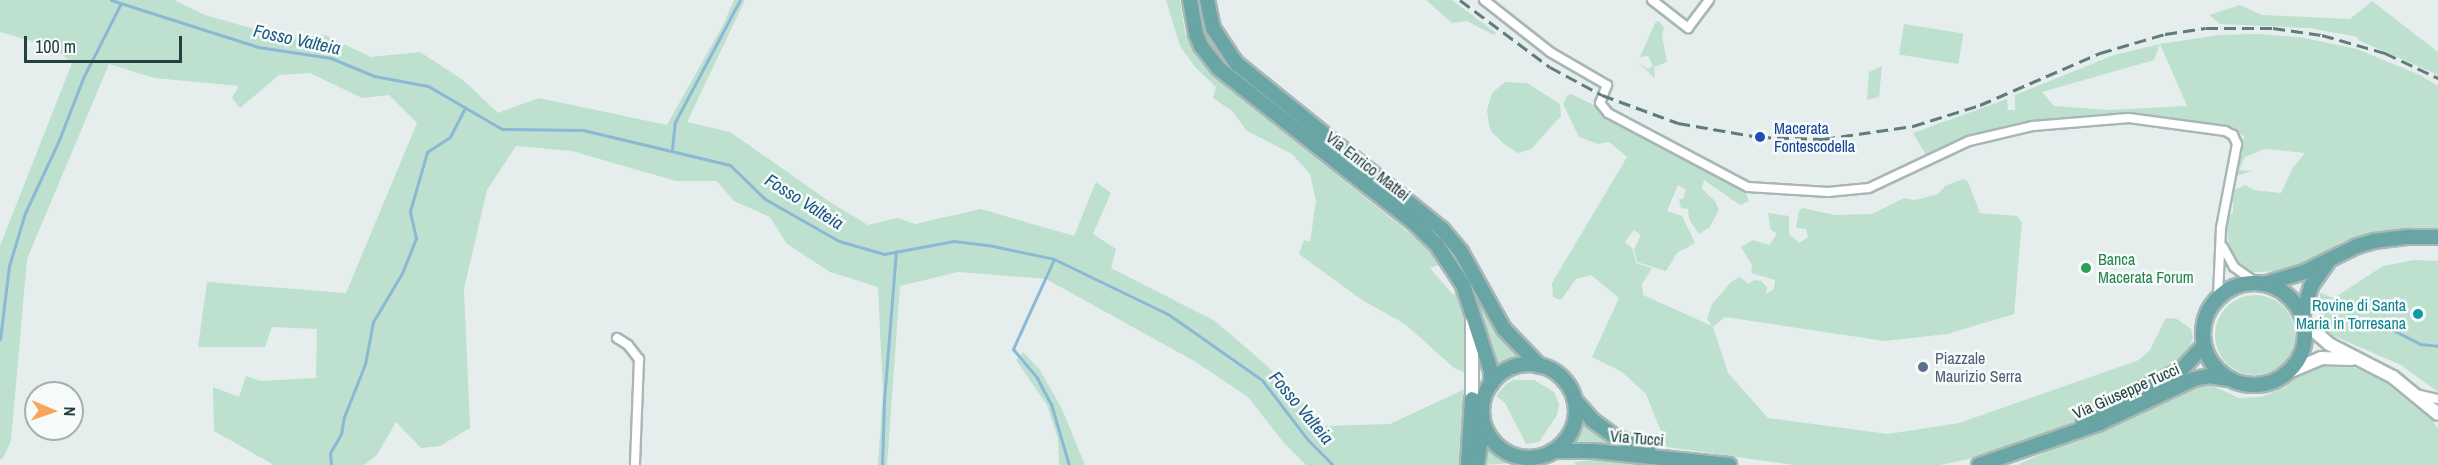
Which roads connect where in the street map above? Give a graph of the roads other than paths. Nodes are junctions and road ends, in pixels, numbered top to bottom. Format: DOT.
graph roads {
  1 [pos="1190,0"];
  2 [pos="1207,0"];
  3 [pos="1484,0"];
  4 [pos="1652,0"];
  5 [pos="1709,0"];
  6 [pos="2438,237"];
  7 [pos="2220,241"];
  8 [pos="2330,260"];
  9 [pos="2260,283"];
  10 [pos="2218,298"];
  11 [pos="1472,308"];
  12 [pos="2303,319"];
  13 [pos="617,338"];
  14 [pos="2204,345"];
  15 [pos="2358,360"];
  16 [pos="1540,366"];
  17 [pos="2291,371"];
  18 [pos="2228,379"];
  19 [pos="1489,387"];
  20 [pos="2416,394"];
  21 [pos="1574,399"];
  22 [pos="2438,399"];
  23 [pos="1477,402"];
  24 [pos="2438,414"];
  25 [pos="1483,422"];
  26 [pos="2072,432"];
  27 [pos="1547,454"];
  28 [pos="1673,457"];
  29 [pos="1523,462"];
  30 [pos="635,465"];
  31 [pos="1468,465"];
  32 [pos="1477,465"];
  33 [pos="1729,465"];
  34 [pos="1979,465"];
  1 -- 11 [label="main road, Via Enrico Mattei"];
  2 -- 16 [label="main road, Via Enrico Mattei"];
  3 -- 7 [label="street"];
  4 -- 5 [label="street"];
  6 -- 8 [label="main road"];
  7 -- 9 [label="street"];
  7 -- 10 [label="street"];
  8 -- 9 [label="main road"];
  8 -- 12 [label="main road"];
  9 -- 10 [label="main road"];
  9 -- 12 [label="main road"];
  10 -- 14 [label="main road"];
  11 -- 19 [label="main road, Via Enrico Mattei"];
  11 -- 23 [label="main road"];
  12 -- 15 [label="main road"];
  12 -- 17 [label="main road"];
  13 -- 30 [label="street"];
  14 -- 18 [label="main road"];
  14 -- 26 [label="main road, Via Giuseppe Tucci"];
  15 -- 17 [label="main road"];
  15 -- 20 [label="main road"];
  16 -- 19 [label="main road"];
  16 -- 21 [label="main road"];
  17 -- 18 [label="main road"];
  18 -- 26 [label="main road, Via Giuseppe Tucci"];
  19 -- 23 [label="main road"];
  20 -- 22 [label="street"];
  20 -- 24 [label="main road"];
  21 -- 27 [label="main road"];
  21 -- 28 [label="main road, Via Tucci"];
  23 -- 25 [label="main road"];
  23 -- 31 [label="main road"];
  25 -- 29 [label="main road"];
  25 -- 32 [label="main road"];
  26 -- 34 [label="main road, Via Giuseppe Tucci"];
  27 -- 28 [label="main road, Via Tucci"];
  27 -- 29 [label="main road"];
  28 -- 33 [label="main road"];
}
